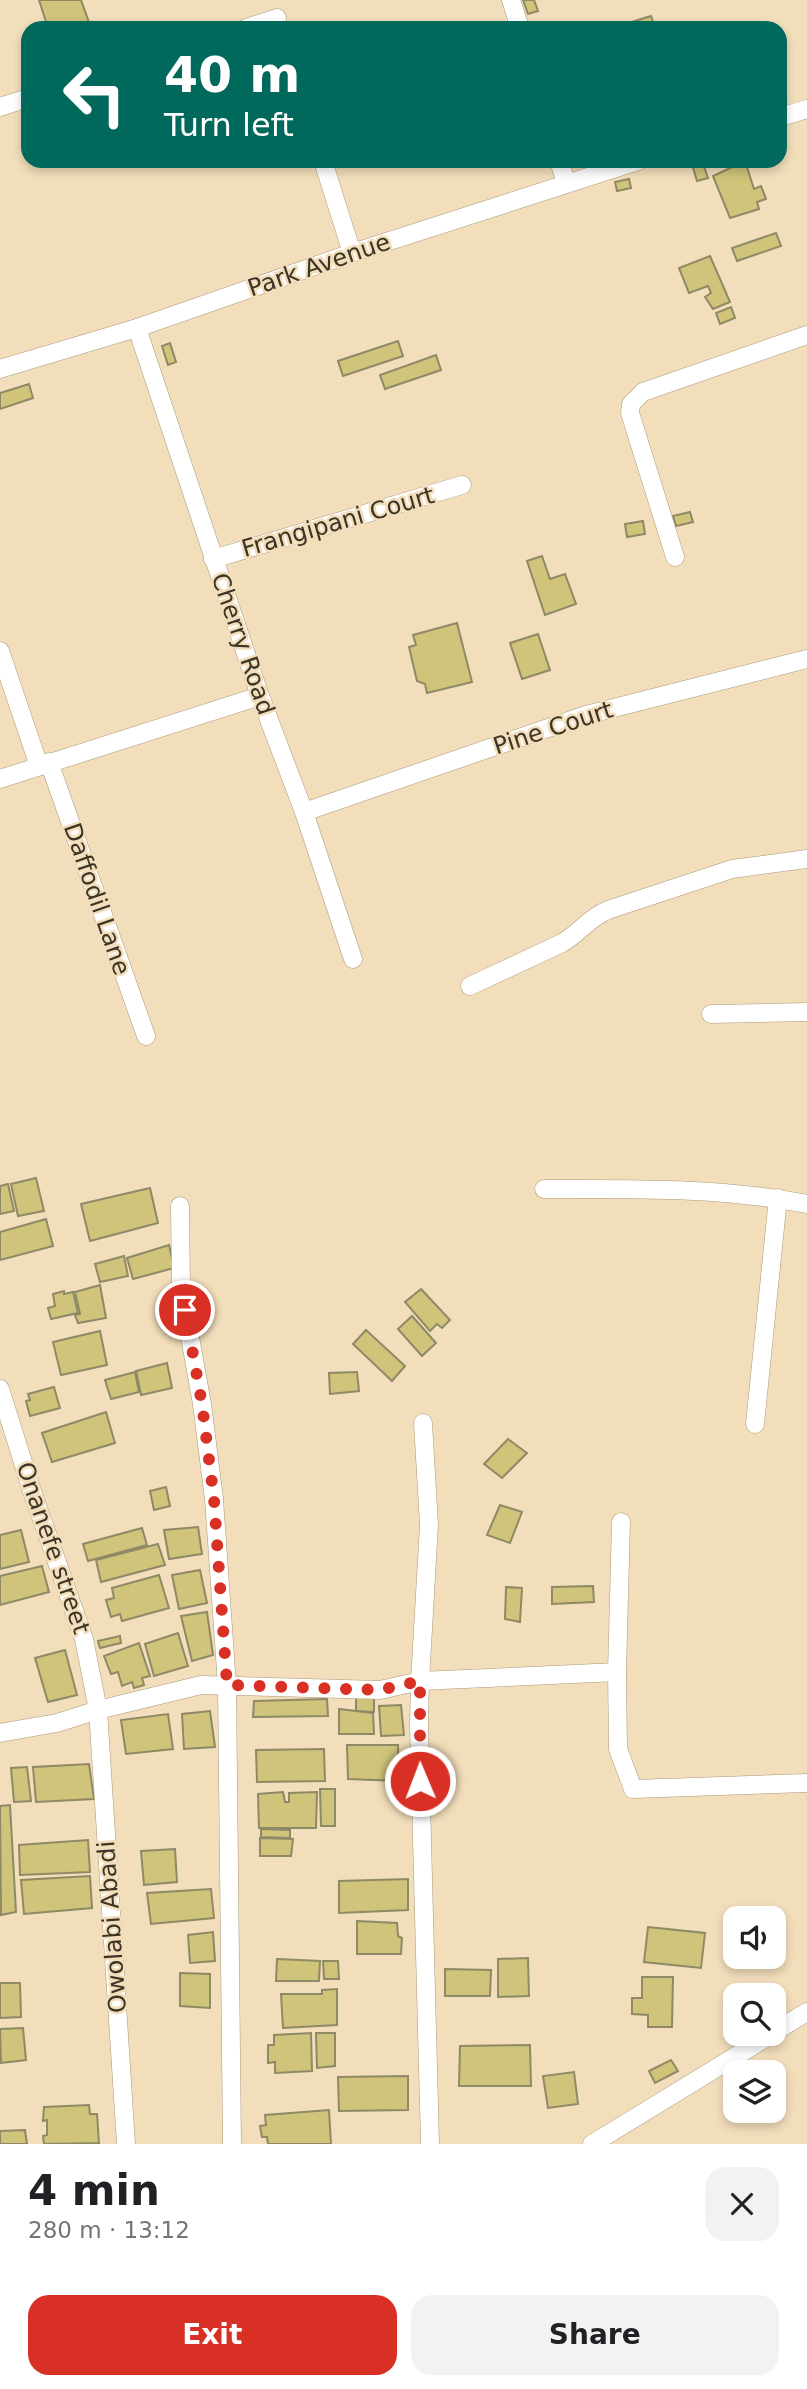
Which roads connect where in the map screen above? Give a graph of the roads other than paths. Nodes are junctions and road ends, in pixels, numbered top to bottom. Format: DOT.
graph roads {
  1 [pos="272,0"];
  2 [pos="511,0"];
  3 [pos="278,21"];
  4 [pos="518,21"];
  5 [pos="21,101"];
  6 [pos="0,107"];
  7 [pos="807,109"];
  8 [pos="787,115"];
  9 [pos="325,168"];
  10 [pos="561,168"];
  11 [pos="615,168"];
  12 [pos="566,183"];
  13 [pos="352,253"];
  14 [pos="137,328"];
  15 [pos="807,335"];
  16 [pos="0,369"];
  17 [pos="462,485"];
  18 [pos="675,557"];
  19 [pos="213,559"];
  20 [pos="0,651"];
  21 [pos="807,659"];
  22 [pos="260,696"];
  23 [pos="44,764"];
  24 [pos="0,779"];
  25 [pos="304,812"];
  26 [pos="807,859"];
  27 [pos="353,959"];
  28 [pos="470,986"];
  29 [pos="807,1012"];
  30 [pos="711,1014"];
  31 [pos="146,1036"];
  32 [pos="544,1189"];
  33 [pos="778,1198"];
  34 [pos="807,1204"];
  35 [pos="180,1206"];
  36 [pos="0,1389"];
  37 [pos="423,1423"];
  38 [pos="755,1424"];
  39 [pos="621,1522"];
  40 [pos="617,1672"];
  41 [pos="420,1681"];
  42 [pos="227,1685"];
  43 [pos="98,1710"];
  44 [pos="0,1733"];
  45 [pos="807,1783"];
  46 [pos="807,2012"];
  47 [pos="786,2025"];
  48 [pos="752,2046"];
  49 [pos="126,2144"];
  50 [pos="232,2144"];
  51 [pos="430,2144"];
  52 [pos="592,2144"];
  1 -- 3 [label="street"];
  2 -- 4 [label="street"];
  5 -- 6 [label="street"];
  7 -- 8 [label="street"];
  9 -- 13 [label="street"];
  10 -- 12 [label="street"];
  11 -- 12 [label="street, Park Avenue"];
  12 -- 13 [label="street, Park Avenue"];
  13 -- 14 [label="street, Park Avenue"];
  14 -- 16 [label="street, Park Avenue"];
  14 -- 19 [label="street, Cherry Road"];
  15 -- 18 [label="street"];
  17 -- 19 [label="street, Frangipani Court"];
  19 -- 22 [label="street, Cherry Road"];
  20 -- 23 [label="street, Daffodil Lane"];
  21 -- 25 [label="street, Pine Court"];
  22 -- 23 [label="street"];
  22 -- 25 [label="street, Cherry Road"];
  23 -- 24 [label="street"];
  23 -- 31 [label="street, Daffodil Lane"];
  25 -- 27 [label="street, Cherry Road"];
  26 -- 28 [label="street"];
  29 -- 30 [label="street"];
  32 -- 33 [label="street"];
  33 -- 34 [label="street"];
  33 -- 38 [label="street"];
  35 -- 42 [label="street"];
  36 -- 43 [label="street, Onanefe street"];
  37 -- 41 [label="street"];
  39 -- 40 [label="street"];
  40 -- 41 [label="street"];
  40 -- 45 [label="street"];
  41 -- 42 [label="street"];
  41 -- 51 [label="street"];
  42 -- 43 [label="street"];
  42 -- 50 [label="street"];
  43 -- 44 [label="street"];
  43 -- 49 [label="street, Owolabi Abadi"];
  46 -- 47 [label="street"];
  48 -- 52 [label="street"];
}
